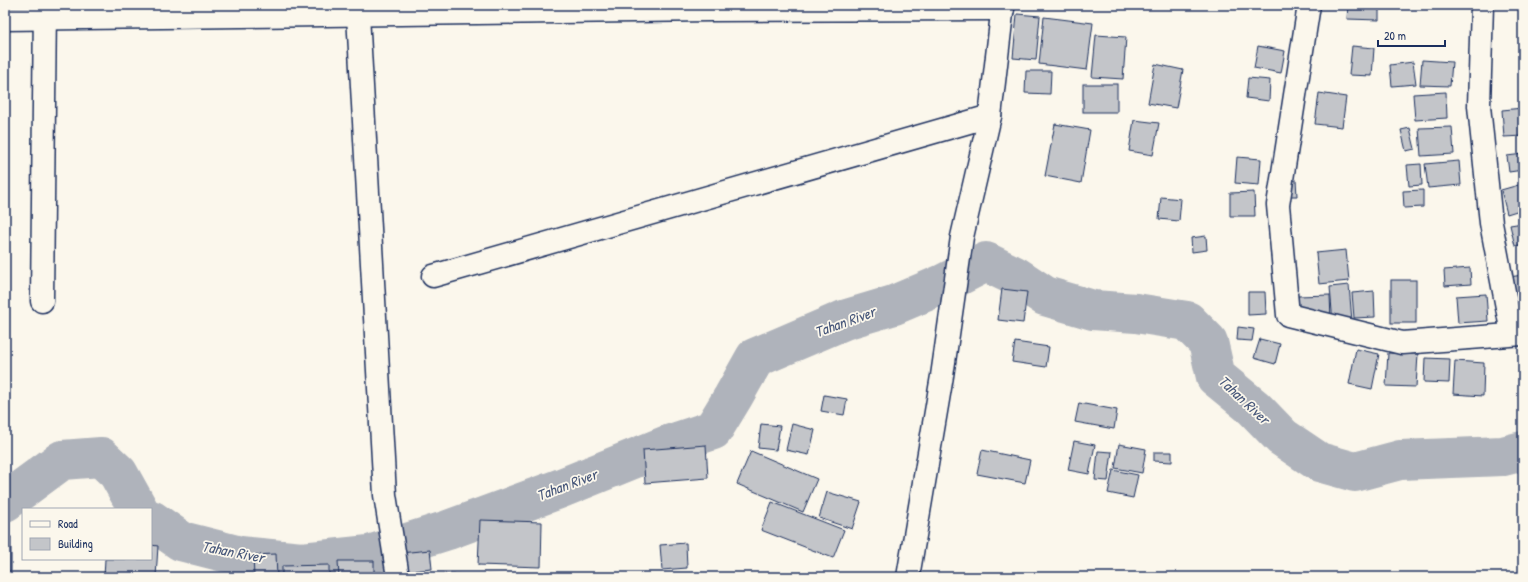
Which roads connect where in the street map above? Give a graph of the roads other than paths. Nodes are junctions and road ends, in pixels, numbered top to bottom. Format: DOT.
graph roads {
  1 [pos="1308,5"];
  2 [pos="1482,5"];
  3 [pos="710,7"];
  4 [pos="1003,7"];
  5 [pos="45,12"];
  6 [pos="358,15"];
  7 [pos="5,19"];
  8 [pos="990,116"];
  9 [pos="434,276"];
  10 [pos="42,300"];
  11 [pos="1518,334"];
  12 [pos="398,577"];
  13 [pos="908,577"];
  1 -- 11 [label="street"];
  2 -- 11 [label="street"];
  3 -- 4 [label="street"];
  3 -- 6 [label="street"];
  4 -- 8 [label="street"];
  5 -- 6 [label="street"];
  5 -- 7 [label="street"];
  5 -- 10 [label="street"];
  6 -- 12 [label="street"];
  8 -- 9 [label="street"];
  8 -- 13 [label="street"];
}
